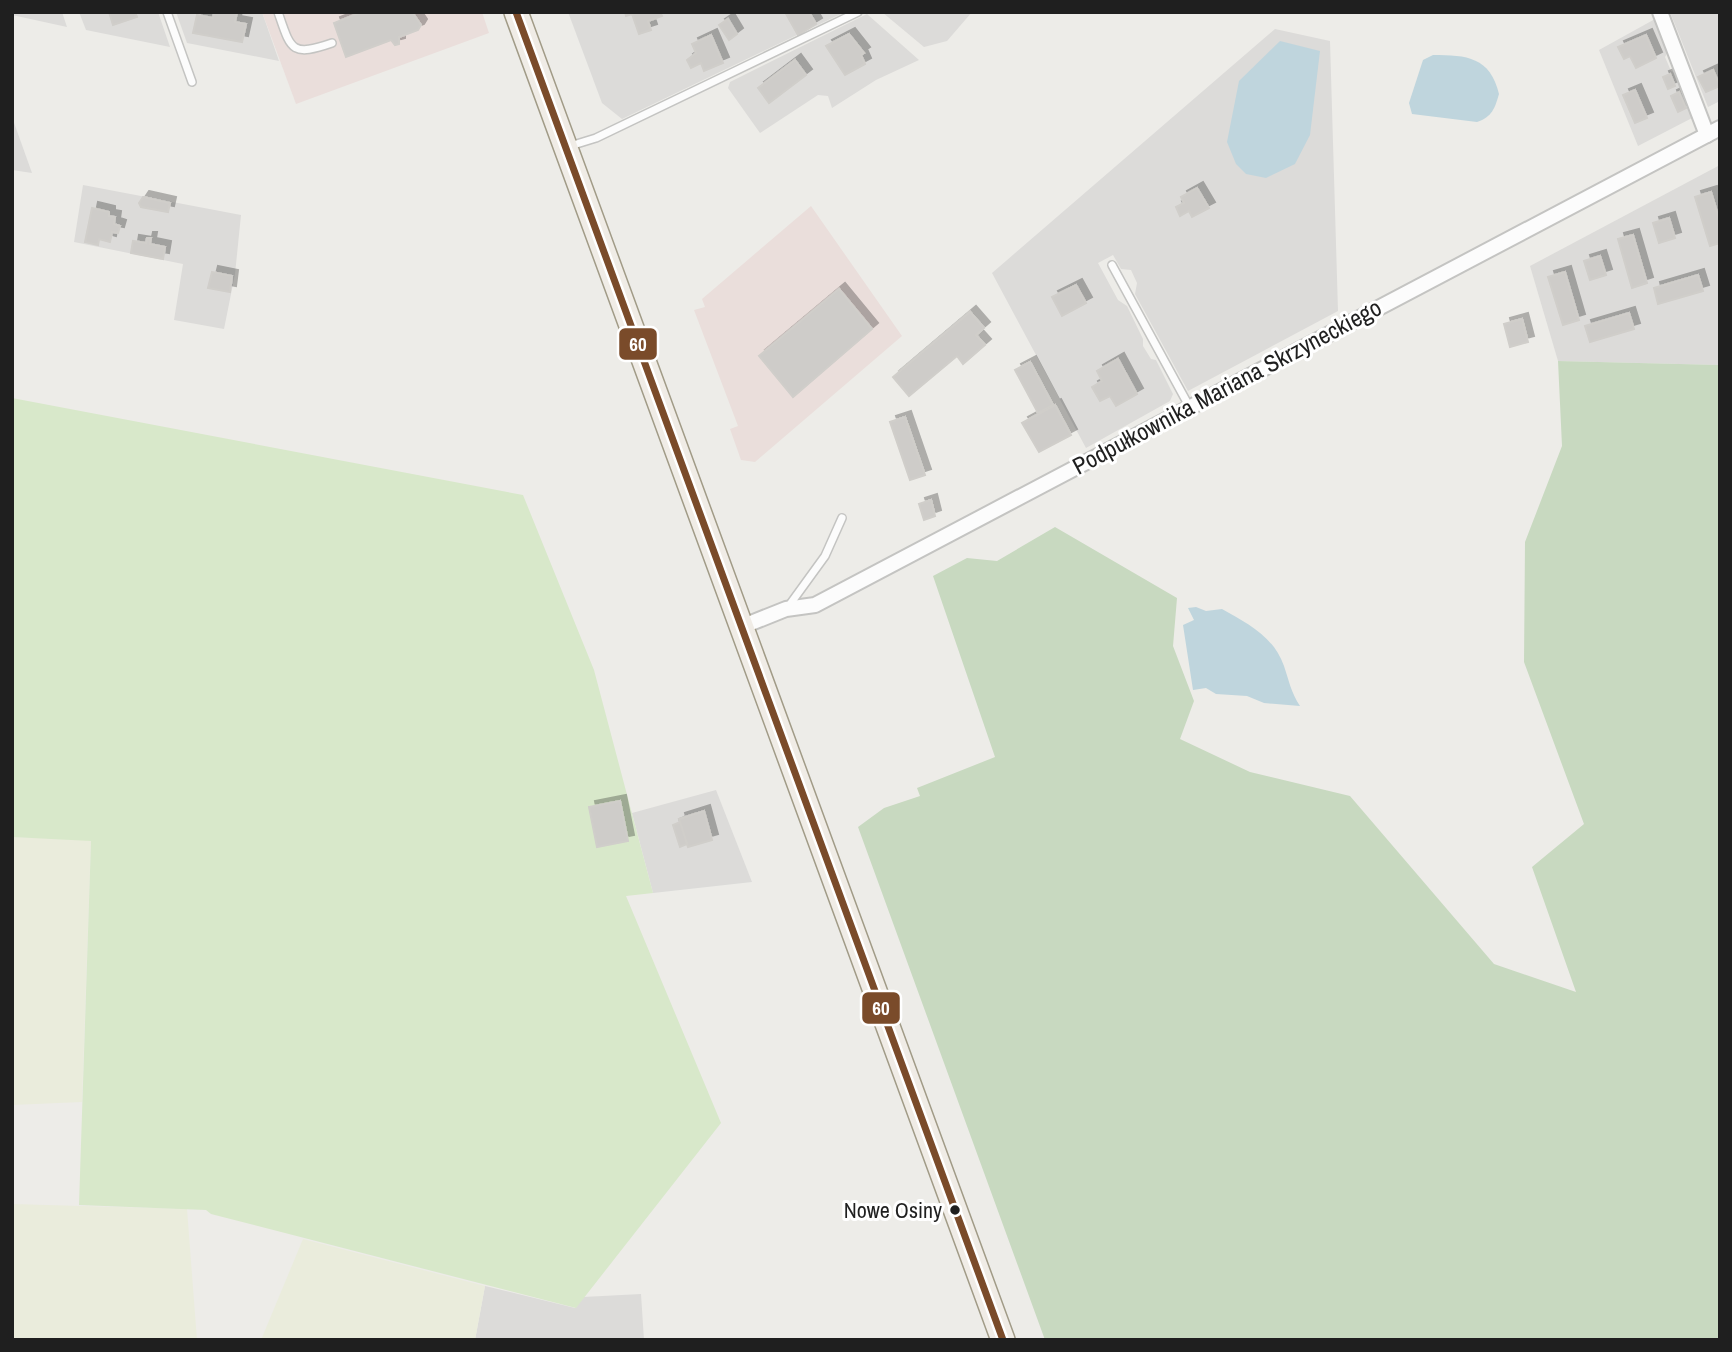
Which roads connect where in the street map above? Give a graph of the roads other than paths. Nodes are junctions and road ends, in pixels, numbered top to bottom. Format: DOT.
graph roads {
  1 [pos="167,12"];
  2 [pos="278,12"];
  3 [pos="516,12"];
  4 [pos="858,12"];
  5 [pos="1660,12"];
  6 [pos="332,43"];
  7 [pos="192,82"];
  8 [pos="1713,132"];
  9 [pos="565,148"];
  10 [pos="1112,265"];
  11 [pos="1189,406"];
  12 [pos="842,519"];
  13 [pos="786,610"];
  14 [pos="741,627"];
  15 [pos="1003,1340"];
  1 -- 7 [label="lane"];
  2 -- 6 [label="lane"];
  3 -- 9 [label="main road"];
  4 -- 9 [label="lane"];
  5 -- 8 [label="street"];
  8 -- 11 [label="street, Podpułkownika Mariana Skrzyneckiego"];
  9 -- 14 [label="main road"];
  10 -- 11 [label="lane"];
  11 -- 13 [label="street, Podpułkownika Mariana Skrzyneckiego"];
  12 -- 13 [label="lane"];
  13 -- 14 [label="street, Podpułkownika Mariana Skrzyneckiego"];
  14 -- 15 [label="main road"];
}
